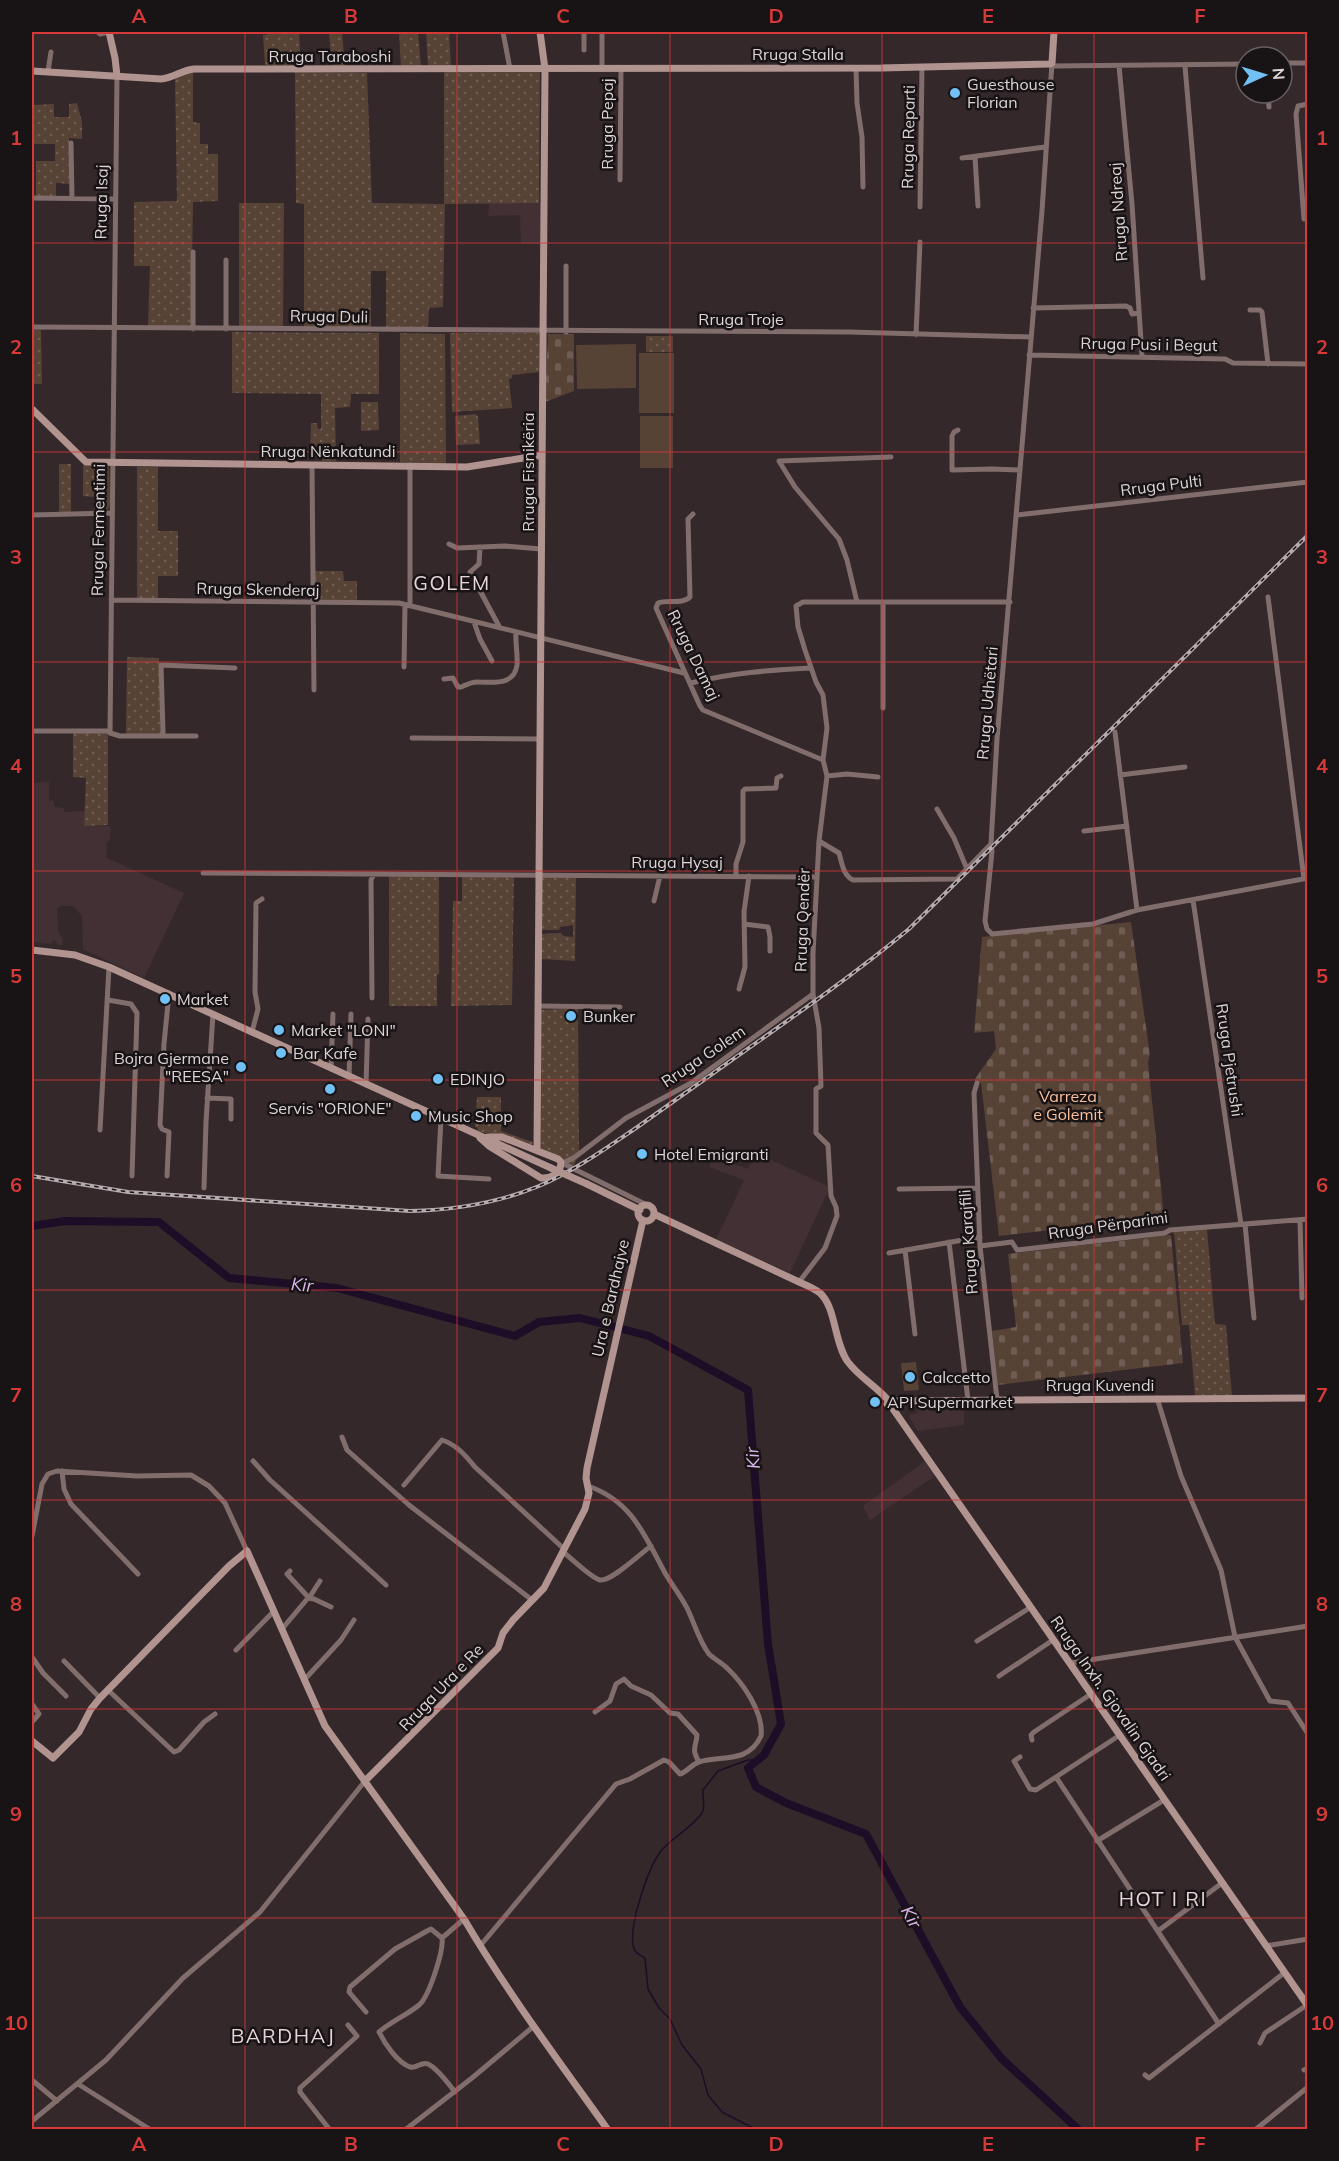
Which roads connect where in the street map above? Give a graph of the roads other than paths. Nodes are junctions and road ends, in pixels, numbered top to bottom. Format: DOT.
graph roads {
  1 [pos="98,32"];
  2 [pos="109,32"];
  3 [pos="503,32"];
  4 [pos="540,32"];
  5 [pos="584,32"];
  6 [pos="602,32"];
  7 [pos="1054,32"];
  8 [pos="584,50"];
  9 [pos="51,52"];
  10 [pos="1234,64"];
  11 [pos="1052,65"];
  12 [pos="1119,66"];
  13 [pos="1185,66"];
  14 [pos="922,67"];
  15 [pos="602,68"];
  16 [pos="621,68"];
  17 [pos="856,68"];
  18 [pos="510,69"];
  19 [pos="545,69"];
  20 [pos="32,71"];
  21 [pos="48,71"];
  22 [pos="117,75"];
  23 [pos="1308,104"];
  24 [pos="71,143"];
  25 [pos="1045,147"];
  26 [pos="975,157"];
  27 [pos="962,158"];
  28 [pos="620,180"];
  29 [pos="863,187"];
  30 [pos="32,198"];
  31 [pos="72,198"];
  32 [pos="115,199"];
  33 [pos="978,206"];
  34 [pos="920,207"];
  35 [pos="1304,219"];
  36 [pos="920,242"];
  37 [pos="193,252"];
  38 [pos="226,260"];
  39 [pos="566,266"];
  40 [pos="1203,278"];
  41 [pos="1033,308"];
  42 [pos="1250,310"];
  43 [pos="1139,313"];
  44 [pos="32,327"];
  45 [pos="114,328"];
  46 [pos="193,329"];
  47 [pos="226,329"];
  48 [pos="543,332"];
  49 [pos="566,332"];
  50 [pos="916,335"];
  51 [pos="1030,337"];
  52 [pos="1029,355"];
  53 [pos="1142,356"];
  54 [pos="1268,364"];
  55 [pos="1308,364"];
  56 [pos="32,409"];
  57 [pos="958,430"];
  58 [pos="542,455"];
  59 [pos="891,457"];
  60 [pos="112,463"];
  61 [pos="312,465"];
  62 [pos="410,465"];
  63 [pos="1020,470"];
  64 [pos="1308,482"];
  65 [pos="112,513"];
  66 [pos="693,514"];
  67 [pos="32,515"];
  68 [pos="1017,515"];
  69 [pos="449,544"];
  70 [pos="480,548"];
  71 [pos="541,549"];
  72 [pos="1268,597"];
  73 [pos="111,600"];
  74 [pos="856,602"];
  75 [pos="1010,602"];
  76 [pos="313,603"];
  77 [pos="883,603"];
  78 [pos="408,606"];
  79 [pos="474,622"];
  80 [pos="500,628"];
  81 [pos="516,632"];
  82 [pos="541,638"];
  83 [pos="492,661"];
  84 [pos="404,667"];
  85 [pos="236,668"];
  86 [pos="810,668"];
  87 [pos="684,673"];
  88 [pos="444,679"];
  89 [pos="691,683"];
  90 [pos="314,690"];
  91 [pos="883,708"];
  92 [pos="32,731"];
  93 [pos="110,732"];
  94 [pos="1114,732"];
  95 [pos="161,736"];
  96 [pos="196,736"];
  97 [pos="412,738"];
  98 [pos="540,739"];
  99 [pos="823,760"];
  100 [pos="1185,767"];
  101 [pos="1120,775"];
  102 [pos="781,776"];
  103 [pos="827,776"];
  104 [pos="878,777"];
  105 [pos="937,809"];
  106 [pos="1127,826"];
  107 [pos="1084,831"];
  108 [pos="819,841"];
  109 [pos="991,844"];
  110 [pos="967,869"];
  111 [pos="203,873"];
  112 [pos="374,874"];
  113 [pos="539,875"];
  114 [pos="660,876"];
  115 [pos="736,876"];
  116 [pos="749,876"];
  117 [pos="816,877"];
  118 [pos="1306,878"];
  119 [pos="262,899"];
  120 [pos="1193,900"];
  121 [pos="654,901"];
  122 [pos="1137,910"];
  123 [pos="744,924"];
  124 [pos="32,950"];
  125 [pos="770,951"];
  126 [pos="109,968"];
  127 [pos="739,989"];
  128 [pos="169,993"];
  129 [pos="813,994"];
  130 [pos="372,998"];
  131 [pos="108,1000"];
  132 [pos="538,1006"];
  133 [pos="620,1006"];
  134 [pos="213,1014"];
  135 [pos="333,1014"];
  136 [pos="351,1014"];
  137 [pos="368,1019"];
  138 [pos="252,1032"];
  139 [pos="332,1069"];
  140 [pos="349,1077"];
  141 [pos="977,1083"];
  142 [pos="366,1085"];
  143 [pos="207,1098"];
  144 [pos="441,1118"];
  145 [pos="231,1119"];
  146 [pos="100,1130"];
  147 [pos="480,1137"];
  148 [pos="537,1150"];
  149 [pos="576,1157"];
  150 [pos="562,1163"];
  151 [pos="574,1168"];
  152 [pos="132,1176"];
  153 [pos="167,1176"];
  154 [pos="489,1179"];
  155 [pos="204,1188"];
  156 [pos="977,1188"];
  157 [pos="899,1190"];
  158 [pos="649,1206"];
  159 [pos="640,1210"];
  160 [pos="654,1214"];
  161 [pos="1308,1219"];
  162 [pos="643,1220"];
  163 [pos="1300,1221"];
  164 [pos="1243,1224"];
  165 [pos="980,1238"];
  166 [pos="949,1242"];
  167 [pos="980,1246"];
  168 [pos="905,1250"];
  169 [pos="889,1253"];
  170 [pos="799,1282"];
  171 [pos="1302,1298"];
  172 [pos="1254,1318"];
  173 [pos="915,1334"];
  174 [pos="607,1373"];
  175 [pos="1157,1398"];
  176 [pos="1308,1398"];
  177 [pos="997,1399"];
  178 [pos="968,1400"];
  179 [pos="891,1402"];
  180 [pos="342,1437"];
  181 [pos="253,1461"];
  182 [pos="62,1471"];
  183 [pos="404,1485"];
  184 [pos="588,1486"];
  185 [pos="32,1536"];
  186 [pos="651,1546"];
  187 [pos="562,1549"];
  188 [pos="247,1551"];
  189 [pos="290,1571"];
  190 [pos="138,1575"];
  191 [pos="320,1581"];
  192 [pos="386,1585"];
  193 [pos="309,1598"];
  194 [pos="532,1600"];
  195 [pos="331,1607"];
  196 [pos="1031,1607"];
  197 [pos="274,1611"];
  198 [pos="354,1620"];
  199 [pos="1308,1626"];
  200 [pos="282,1629"];
  201 [pos="1235,1637"];
  202 [pos="1053,1640"];
  203 [pos="976,1641"];
  204 [pos="236,1650"];
  205 [pos="32,1657"];
  206 [pos="64,1661"];
  207 [pos="1070,1663"];
  208 [pos="999,1676"];
  209 [pos="305,1679"];
  210 [pos="108,1690"];
  211 [pos="1091,1694"];
  212 [pos="66,1696"];
  213 [pos="100,1698"];
  214 [pos="32,1704"];
  215 [pos="595,1712"];
  216 [pos="215,1714"];
  217 [pos="32,1722"];
  218 [pos="1308,1734"];
  219 [pos="1120,1735"];
  220 [pos="1032,1740"];
  221 [pos="32,1741"];
  222 [pos="1020,1757"];
  223 [pos="699,1762"];
  224 [pos="1056,1778"];
  225 [pos="365,1781"];
  226 [pos="1164,1800"];
  227 [pos="1097,1840"];
  228 [pos="1222,1883"];
  229 [pos="464,1919"];
  230 [pos="1158,1931"];
  231 [pos="442,1938"];
  232 [pos="1308,1939"];
  233 [pos="480,1946"];
  234 [pos="1266,1946"];
  235 [pos="1284,1973"];
  236 [pos="1306,2003"];
  237 [pos="366,2012"];
  238 [pos="1219,2024"];
  239 [pos="348,2025"];
  240 [pos="534,2026"];
  241 [pos="1260,2043"];
  242 [pos="1145,2075"];
  243 [pos="32,2080"];
  244 [pos="78,2084"];
  245 [pos="1308,2087"];
  246 [pos="455,2092"];
  247 [pos="57,2101"];
  248 [pos="32,2121"];
  249 [pos="151,2130"];
  250 [pos="330,2130"];
  251 [pos="405,2130"];
  252 [pos="608,2130"];
  253 [pos="1255,2130"];
  1 -- 2 [label="street"];
  2 -- 22 [label="street"];
  3 -- 18 [label="street"];
  4 -- 19 [label="street, Rruga Fisnikëria"];
  5 -- 8 [label="street"];
  6 -- 15 [label="street"];
  7 -- 11 [label="street"];
  9 -- 21 [label="street"];
  10 -- 13 [label="street"];
  11 -- 12 [label="street"];
  11 -- 14 [label="street, Rruga Stalla"];
  11 -- 25 [label="street, Rruga Udhëtari"];
  12 -- 13 [label="street"];
  12 -- 43 [label="street, Rruga Ndreaj"];
  13 -- 40 [label="street"];
  14 -- 17 [label="street, Rruga Stalla"];
  14 -- 34 [label="street, Rruga Reparti"];
  15 -- 16 [label="street, Rruga Stalla"];
  15 -- 19 [label="street, Rruga Stalla"];
  16 -- 17 [label="street, Rruga Stalla"];
  16 -- 28 [label="street, Rruga Pepaj"];
  17 -- 29 [label="street"];
  18 -- 19 [label="street, Rruga Taraboshi"];
  18 -- 22 [label="street, Rruga Taraboshi"];
  19 -- 48 [label="street, Rruga Fisnikëria"];
  20 -- 21 [label="street, Rruga Taraboshi"];
  21 -- 22 [label="street, Rruga Taraboshi"];
  22 -- 32 [label="street, Rruga Isaj"];
  23 -- 35 [label="street"];
  24 -- 31 [label="street"];
  25 -- 26 [label="street"];
  25 -- 41 [label="street, Rruga Udhëtari"];
  26 -- 27 [label="street"];
  26 -- 33 [label="street"];
  30 -- 31 [label="street"];
  31 -- 32 [label="street"];
  32 -- 45 [label="street, Rruga Isaj"];
  36 -- 50 [label="street"];
  37 -- 46 [label="street"];
  38 -- 47 [label="street"];
  39 -- 49 [label="street"];
  41 -- 43 [label="street"];
  41 -- 51 [label="street, Rruga Udhëtari"];
  42 -- 54 [label="street"];
  43 -- 53 [label="street, Rruga Ndreaj"];
  44 -- 45 [label="street, Rruga Duli"];
  45 -- 46 [label="street, Rruga Duli"];
  45 -- 60 [label="street, Rruga Fermentimi"];
  46 -- 47 [label="street, Rruga Duli"];
  47 -- 48 [label="street, Rruga Duli"];
  48 -- 49 [label="street, Rruga Troje"];
  48 -- 58 [label="street, Rruga Fisnikëria"];
  49 -- 50 [label="street, Rruga Troje"];
  50 -- 51 [label="street, Rruga Troje"];
  51 -- 52 [label="street, Rruga Udhëtari"];
  52 -- 53 [label="street, Rruga Pusi i Begut"];
  52 -- 63 [label="street, Rruga Udhëtari"];
  53 -- 54 [label="street, Rruga Pusi i Begut"];
  54 -- 55 [label="street, Rruga Pusi i Begut"];
  56 -- 60 [label="street, Rruga Nënkatundi"];
  57 -- 63 [label="street"];
  58 -- 62 [label="street, Rruga Nënkatundi"];
  58 -- 71 [label="street, Rruga Fisnikëria"];
  59 -- 74 [label="street"];
  60 -- 61 [label="street, Rruga Nënkatundi"];
  60 -- 65 [label="street, Rruga Fermentimi"];
  61 -- 62 [label="street, Rruga Nënkatundi"];
  61 -- 76 [label="street"];
  62 -- 78 [label="street"];
  63 -- 68 [label="street, Rruga Udhëtari"];
  64 -- 68 [label="street, Rruga Pulti"];
  65 -- 67 [label="street"];
  65 -- 73 [label="street, Rruga Fermentimi"];
  66 -- 87 [label="street, Rruga Damaj"];
  68 -- 75 [label="street, Rruga Udhëtari"];
  69 -- 70 [label="street"];
  70 -- 71 [label="street"];
  70 -- 80 [label="street"];
  71 -- 82 [label="street, Rruga Fisnikëria"];
  72 -- 118 [label="street"];
  73 -- 76 [label="street, Rruga Skenderaj"];
  73 -- 93 [label="street, Rruga Fermentimi"];
  74 -- 77 [label="street, Rruga Qendër"];
  74 -- 86 [label="street, Rruga Qendër"];
  75 -- 77 [label="street, Rruga Qendër"];
  75 -- 109 [label="street, Rruga Udhëtari"];
  76 -- 78 [label="street, Rruga Skenderaj"];
  76 -- 90 [label="street"];
  77 -- 91 [label="street"];
  78 -- 79 [label="street, Rruga Skenderaj"];
  78 -- 84 [label="street"];
  79 -- 80 [label="street, Rruga Skenderaj"];
  79 -- 83 [label="street"];
  80 -- 81 [label="street, Rruga Skenderaj"];
  81 -- 82 [label="street, Rruga Skenderaj"];
  81 -- 88 [label="street"];
  82 -- 87 [label="street, Rruga Skenderaj"];
  82 -- 98 [label="street, Rruga Fisnikëria"];
  85 -- 95 [label="street"];
  86 -- 89 [label="street"];
  86 -- 99 [label="street, Rruga Qendër"];
  87 -- 89 [label="street, Rruga Damaj"];
  89 -- 99 [label="street, Rruga Damaj"];
  92 -- 93 [label="street"];
  93 -- 95 [label="street"];
  94 -- 101 [label="street"];
  95 -- 96 [label="street"];
  97 -- 98 [label="street"];
  98 -- 113 [label="street, Rruga Fisnikëria"];
  99 -- 103 [label="street, Rruga Qendër"];
  100 -- 101 [label="street"];
  101 -- 106 [label="street"];
  102 -- 115 [label="street"];
  103 -- 104 [label="street"];
  103 -- 108 [label="street, Rruga Qendër"];
  105 -- 110 [label="street"];
  106 -- 107 [label="street"];
  106 -- 122 [label="street"];
  108 -- 110 [label="street"];
  108 -- 117 [label="street, Rruga Qendër"];
  109 -- 110 [label="street"];
  109 -- 122 [label="street, Rruga Udhëtari"];
  111 -- 112 [label="street"];
  112 -- 113 [label="street"];
  112 -- 130 [label="street"];
  113 -- 114 [label="street, Rruga Hysaj"];
  113 -- 132 [label="street, Rruga Fisnikëria"];
  114 -- 115 [label="street, Rruga Hysaj"];
  114 -- 121 [label="street"];
  115 -- 116 [label="street, Rruga Hysaj"];
  116 -- 117 [label="street, Rruga Hysaj"];
  116 -- 123 [label="street"];
  117 -- 129 [label="street, Rruga Qendër"];
  118 -- 120 [label="street"];
  119 -- 138 [label="street"];
  120 -- 122 [label="street"];
  120 -- 164 [label="street, Rruga Pjetrushi"];
  123 -- 125 [label="street"];
  123 -- 127 [label="street"];
  124 -- 126 [label="street"];
  126 -- 128 [label="street"];
  126 -- 131 [label="street"];
  128 -- 134 [label="street"];
  128 -- 153 [label="street"];
  129 -- 149 [label="street, Rruga Golem"];
  129 -- 170 [label="street, Rruga Qendër"];
  131 -- 146 [label="street"];
  131 -- 152 [label="street"];
  132 -- 133 [label="street"];
  132 -- 148 [label="street, Rruga Fisnikëria"];
  134 -- 138 [label="street"];
  134 -- 143 [label="street"];
  135 -- 139 [label="street"];
  136 -- 140 [label="street"];
  137 -- 142 [label="street"];
  138 -- 139 [label="street"];
  139 -- 140 [label="street"];
  140 -- 142 [label="street"];
  141 -- 156 [label="street, Rruga Karajfili"];
  142 -- 144 [label="street"];
  143 -- 145 [label="street"];
  143 -- 155 [label="street"];
  144 -- 147 [label="street"];
  144 -- 154 [label="street"];
  147 -- 148 [label="street"];
  147 -- 150 [label="street"];
  147 -- 159 [label="street, bridge"];
  148 -- 150 [label="street"];
  149 -- 150 [label="street, Rruga Golem"];
  149 -- 151 [label="street"];
  150 -- 151 [label="street"];
  151 -- 158 [label="street"];
  156 -- 157 [label="street"];
  156 -- 165 [label="street, Rruga Karajfili"];
  158 -- 159 [label="street"];
  158 -- 160 [label="street"];
  159 -- 162 [label="street"];
  160 -- 162 [label="street"];
  160 -- 170 [label="street, Rruga Inxh. Gjovalin Gjadri"];
  161 -- 163 [label="street, Rruga Përparimi"];
  162 -- 174 [label="street, Ura e Bardhajve"];
  163 -- 164 [label="street, Rruga Përparimi"];
  163 -- 171 [label="street"];
  164 -- 167 [label="street, Rruga Përparimi"];
  164 -- 172 [label="street"];
  165 -- 166 [label="street"];
  165 -- 167 [label="street, Rruga Karajfili"];
  166 -- 168 [label="street"];
  166 -- 178 [label="street"];
  167 -- 177 [label="street, Rruga Karajfili"];
  168 -- 169 [label="street"];
  168 -- 173 [label="street"];
  170 -- 179 [label="street, Rruga Inxh. Gjovalin Gjadri"];
  174 -- 184 [label="street, Rruga Ura e Re"];
  175 -- 176 [label="street, Rruga Kuvendi"];
  175 -- 177 [label="street, Rruga Kuvendi"];
  175 -- 201 [label="street"];
  177 -- 178 [label="street, Rruga Kuvendi"];
  178 -- 179 [label="street, Rruga Kuvendi"];
  179 -- 196 [label="street, Rruga Inxh. Gjovalin Gjadri"];
  180 -- 194 [label="street"];
  181 -- 192 [label="street"];
  182 -- 185 [label="street"];
  182 -- 188 [label="street"];
  182 -- 190 [label="street"];
  183 -- 187 [label="street"];
  184 -- 186 [label="street"];
  184 -- 187 [label="street, Rruga Ura e Re"];
  186 -- 187 [label="street"];
  186 -- 223 [label="street"];
  187 -- 194 [label="street, Rruga Ura e Re"];
  188 -- 197 [label="street"];
  188 -- 210 [label="street"];
  189 -- 193 [label="street"];
  191 -- 193 [label="street"];
  193 -- 195 [label="street"];
  193 -- 200 [label="street"];
  194 -- 225 [label="street, Rruga Ura e Re"];
  196 -- 202 [label="street, Rruga Inxh. Gjovalin Gjadri"];
  196 -- 203 [label="street"];
  197 -- 200 [label="street"];
  197 -- 204 [label="street"];
  198 -- 209 [label="street"];
  199 -- 201 [label="street"];
  200 -- 209 [label="street"];
  201 -- 207 [label="street"];
  201 -- 218 [label="street"];
  202 -- 207 [label="street, Rruga Inxh. Gjovalin Gjadri"];
  202 -- 208 [label="street"];
  205 -- 212 [label="street"];
  206 -- 213 [label="street"];
  207 -- 211 [label="street, Rruga Inxh. Gjovalin Gjadri"];
  209 -- 225 [label="street"];
  210 -- 213 [label="street"];
  210 -- 216 [label="street"];
  211 -- 219 [label="street, Rruga Inxh. Gjovalin Gjadri"];
  211 -- 220 [label="street"];
  213 -- 221 [label="street"];
  214 -- 217 [label="street"];
  215 -- 223 [label="street"];
  219 -- 224 [label="street"];
  219 -- 226 [label="street, Rruga Inxh. Gjovalin Gjadri"];
  222 -- 224 [label="street"];
  223 -- 233 [label="street"];
  224 -- 227 [label="street"];
  225 -- 229 [label="street"];
  225 -- 244 [label="street"];
  226 -- 227 [label="street"];
  226 -- 228 [label="street, Rruga Inxh. Gjovalin Gjadri"];
  227 -- 230 [label="street"];
  228 -- 230 [label="street"];
  228 -- 234 [label="street, Rruga Inxh. Gjovalin Gjadri"];
  229 -- 231 [label="street"];
  229 -- 233 [label="street"];
  230 -- 238 [label="street"];
  231 -- 237 [label="street"];
  231 -- 246 [label="street"];
  232 -- 234 [label="street"];
  233 -- 240 [label="street"];
  234 -- 235 [label="street, Rruga Inxh. Gjovalin Gjadri"];
  235 -- 236 [label="street, Rruga Inxh. Gjovalin Gjadri"];
  235 -- 238 [label="street"];
  236 -- 241 [label="street"];
  238 -- 242 [label="street"];
  239 -- 250 [label="street"];
  240 -- 246 [label="street"];
  240 -- 252 [label="street"];
  243 -- 247 [label="street"];
  244 -- 247 [label="street"];
  244 -- 249 [label="street"];
  245 -- 253 [label="street"];
  246 -- 251 [label="street"];
  247 -- 248 [label="street"];
}
